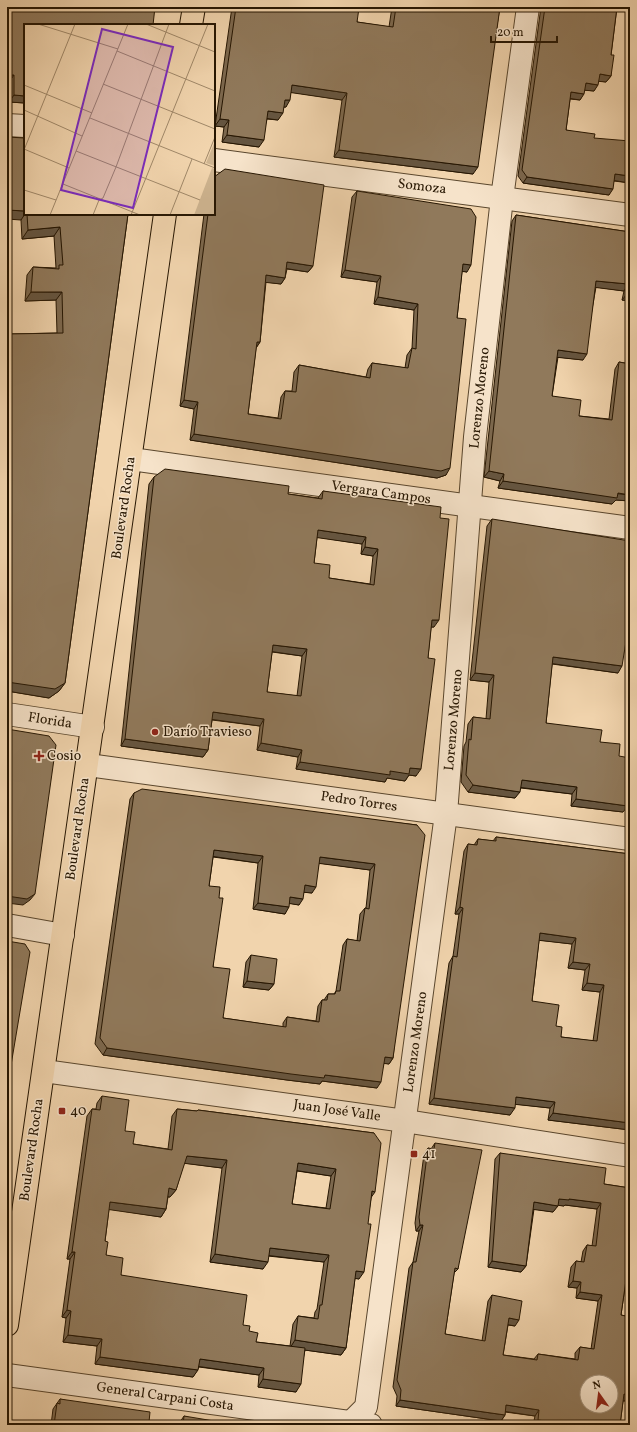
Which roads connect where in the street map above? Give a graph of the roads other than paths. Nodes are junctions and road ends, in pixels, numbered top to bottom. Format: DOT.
graph roads {
  1 [pos="194,7"];
  2 [pos="528,7"];
  3 [pos="191,24"];
  4 [pos="7,125"];
  5 [pos="24,126"];
  6 [pos="215,160"];
  7 [pos="502,198"];
  8 [pos="165,215"];
  9 [pos="630,215"];
  10 [pos="131,459"];
  11 [pos="471,506"];
  12 [pos="630,528"];
  13 [pos="7,714"];
  14 [pos="93,727"];
  15 [pos="88,765"];
  16 [pos="446,814"];
  17 [pos="630,839"];
  18 [pos="7,925"];
  19 [pos="62,935"];
  20 [pos="44,1071"];
  21 [pos="405,1121"];
  22 [pos="630,1156"];
  23 [pos="14,1230"];
  24 [pos="7,1325"];
  25 [pos="7,1375"];
  26 [pos="356,1424"];
  1 -- 3 [label="main road"];
  2 -- 7 [label="street, Lorenzo Moreno"];
  4 -- 5 [label="street"];
  6 -- 7 [label="street, Somoza"];
  7 -- 9 [label="street, Somoza"];
  7 -- 11 [label="street, Lorenzo Moreno"];
  8 -- 10 [label="main road, Boulevard Rocha"];
  10 -- 11 [label="street, Vergara Campos"];
  10 -- 14 [label="main road, Boulevard Rocha"];
  11 -- 12 [label="street, Vergara Campos"];
  11 -- 16 [label="street, Lorenzo Moreno"];
  13 -- 14 [label="street, Florida"];
  14 -- 15 [label="main road, Boulevard Rocha"];
  15 -- 16 [label="street, Pedro Torres"];
  15 -- 19 [label="main road, Boulevard Rocha"];
  16 -- 17 [label="street, Pedro Torres"];
  16 -- 21 [label="street, Lorenzo Moreno"];
  18 -- 19 [label="street"];
  19 -- 20 [label="main road, Boulevard Rocha"];
  20 -- 21 [label="street, Juan José Valle"];
  20 -- 23 [label="main road, Boulevard Rocha"];
  21 -- 22 [label="street, Juan José Valle"];
  21 -- 26 [label="street, Lorenzo Moreno"];
  23 -- 24 [label="main road, Boulevard Rocha"];
  25 -- 26 [label="street, General Carpani Costa"];
}
